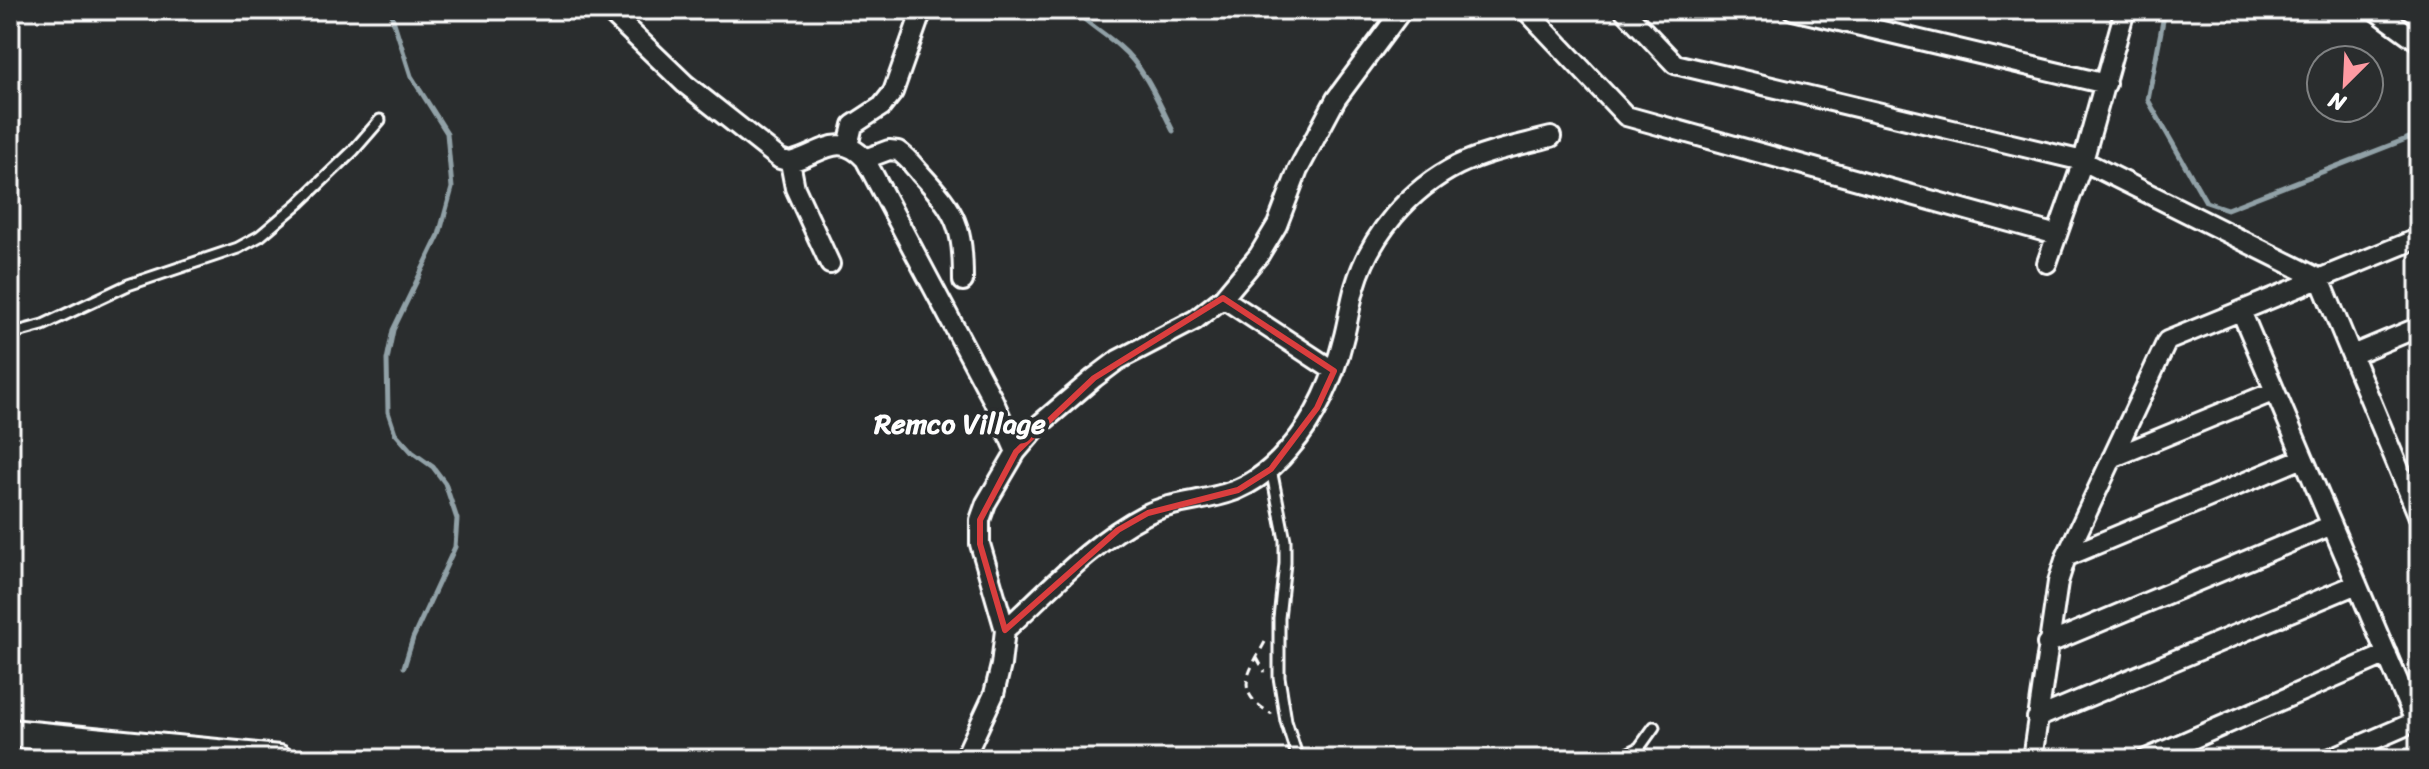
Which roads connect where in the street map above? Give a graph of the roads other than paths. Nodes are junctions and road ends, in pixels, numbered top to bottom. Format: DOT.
graph roads {
  1 [pos="608,10"];
  2 [pos="922,10"];
  3 [pos="1402,10"];
  4 [pos="1526,10"];
  5 [pos="1624,10"];
  6 [pos="1793,10"];
  7 [pos="2125,10"];
  8 [pos="2375,10"];
  9 [pos="2419,42"];
  10 [pos="2106,84"];
  11 [pos="380,120"];
  12 [pos="1551,137"];
  13 [pos="848,146"];
  14 [pos="865,159"];
  15 [pos="2083,161"];
  16 [pos="790,162"];
  17 [pos="2057,235"];
  18 [pos="2419,238"];
  19 [pos="2047,263"];
  20 [pos="830,264"];
  21 [pos="2320,279"];
  22 [pos="963,281"];
  23 [pos="1223,298"];
  24 [pos="2241,311"];
  25 [pos="2419,327"];
  26 [pos="10,334"];
  27 [pos="2352,355"];
  28 [pos="1334,371"];
  29 [pos="2275,391"];
  30 [pos="1016,452"];
  31 [pos="2112,458"];
  32 [pos="2303,458"];
  33 [pos="1271,469"];
  34 [pos="2419,517"];
  35 [pos="2332,525"];
  36 [pos="2066,557"];
  37 [pos="2357,584"];
  38 [pos="1005,630"];
  39 [pos="2047,644"];
  40 [pos="2387,654"];
  41 [pos="2037,718"];
  42 [pos="2417,721"];
  43 [pos="1654,727"];
  44 [pos="10,733"];
  45 [pos="279,759"];
  46 [pos="964,759"];
  47 [pos="1298,759"];
  48 [pos="1617,759"];
  49 [pos="2032,759"];
  50 [pos="2146,759"];
  51 [pos="2329,759"];
  1 -- 16 [label="street"];
  2 -- 13 [label="street"];
  3 -- 23 [label="street"];
  4 -- 17 [label="street"];
  5 -- 15 [label="street"];
  6 -- 10 [label="street"];
  7 -- 10 [label="street"];
  8 -- 9 [label="street"];
  10 -- 15 [label="street"];
  11 -- 26 [label="lane"];
  12 -- 28 [label="street"];
  13 -- 14 [label="street"];
  13 -- 16 [label="street"];
  14 -- 22 [label="street"];
  14 -- 30 [label="street"];
  15 -- 17 [label="street"];
  15 -- 21 [label="street"];
  16 -- 20 [label="street"];
  17 -- 19 [label="street"];
  18 -- 21 [label="street"];
  21 -- 24 [label="street"];
  21 -- 27 [label="street"];
  23 -- 28 [label="street"];
  23 -- 30 [label="street"];
  24 -- 29 [label="street"];
  24 -- 31 [label="street"];
  25 -- 27 [label="street"];
  27 -- 34 [label="street"];
  28 -- 33 [label="street"];
  29 -- 31 [label="street"];
  29 -- 32 [label="street"];
  30 -- 38 [label="street"];
  31 -- 36 [label="street"];
  32 -- 35 [label="street"];
  32 -- 36 [label="street"];
  33 -- 38 [label="street"];
  33 -- 47 [label="lane"];
  35 -- 37 [label="street"];
  35 -- 39 [label="street"];
  36 -- 39 [label="street"];
  37 -- 40 [label="street"];
  37 -- 41 [label="street"];
  38 -- 46 [label="street"];
  39 -- 41 [label="street"];
  40 -- 42 [label="street"];
  40 -- 50 [label="street"];
  41 -- 49 [label="street"];
  42 -- 51 [label="street"];
  43 -- 48 [label="lane"];
  44 -- 45 [label="street"];
}
